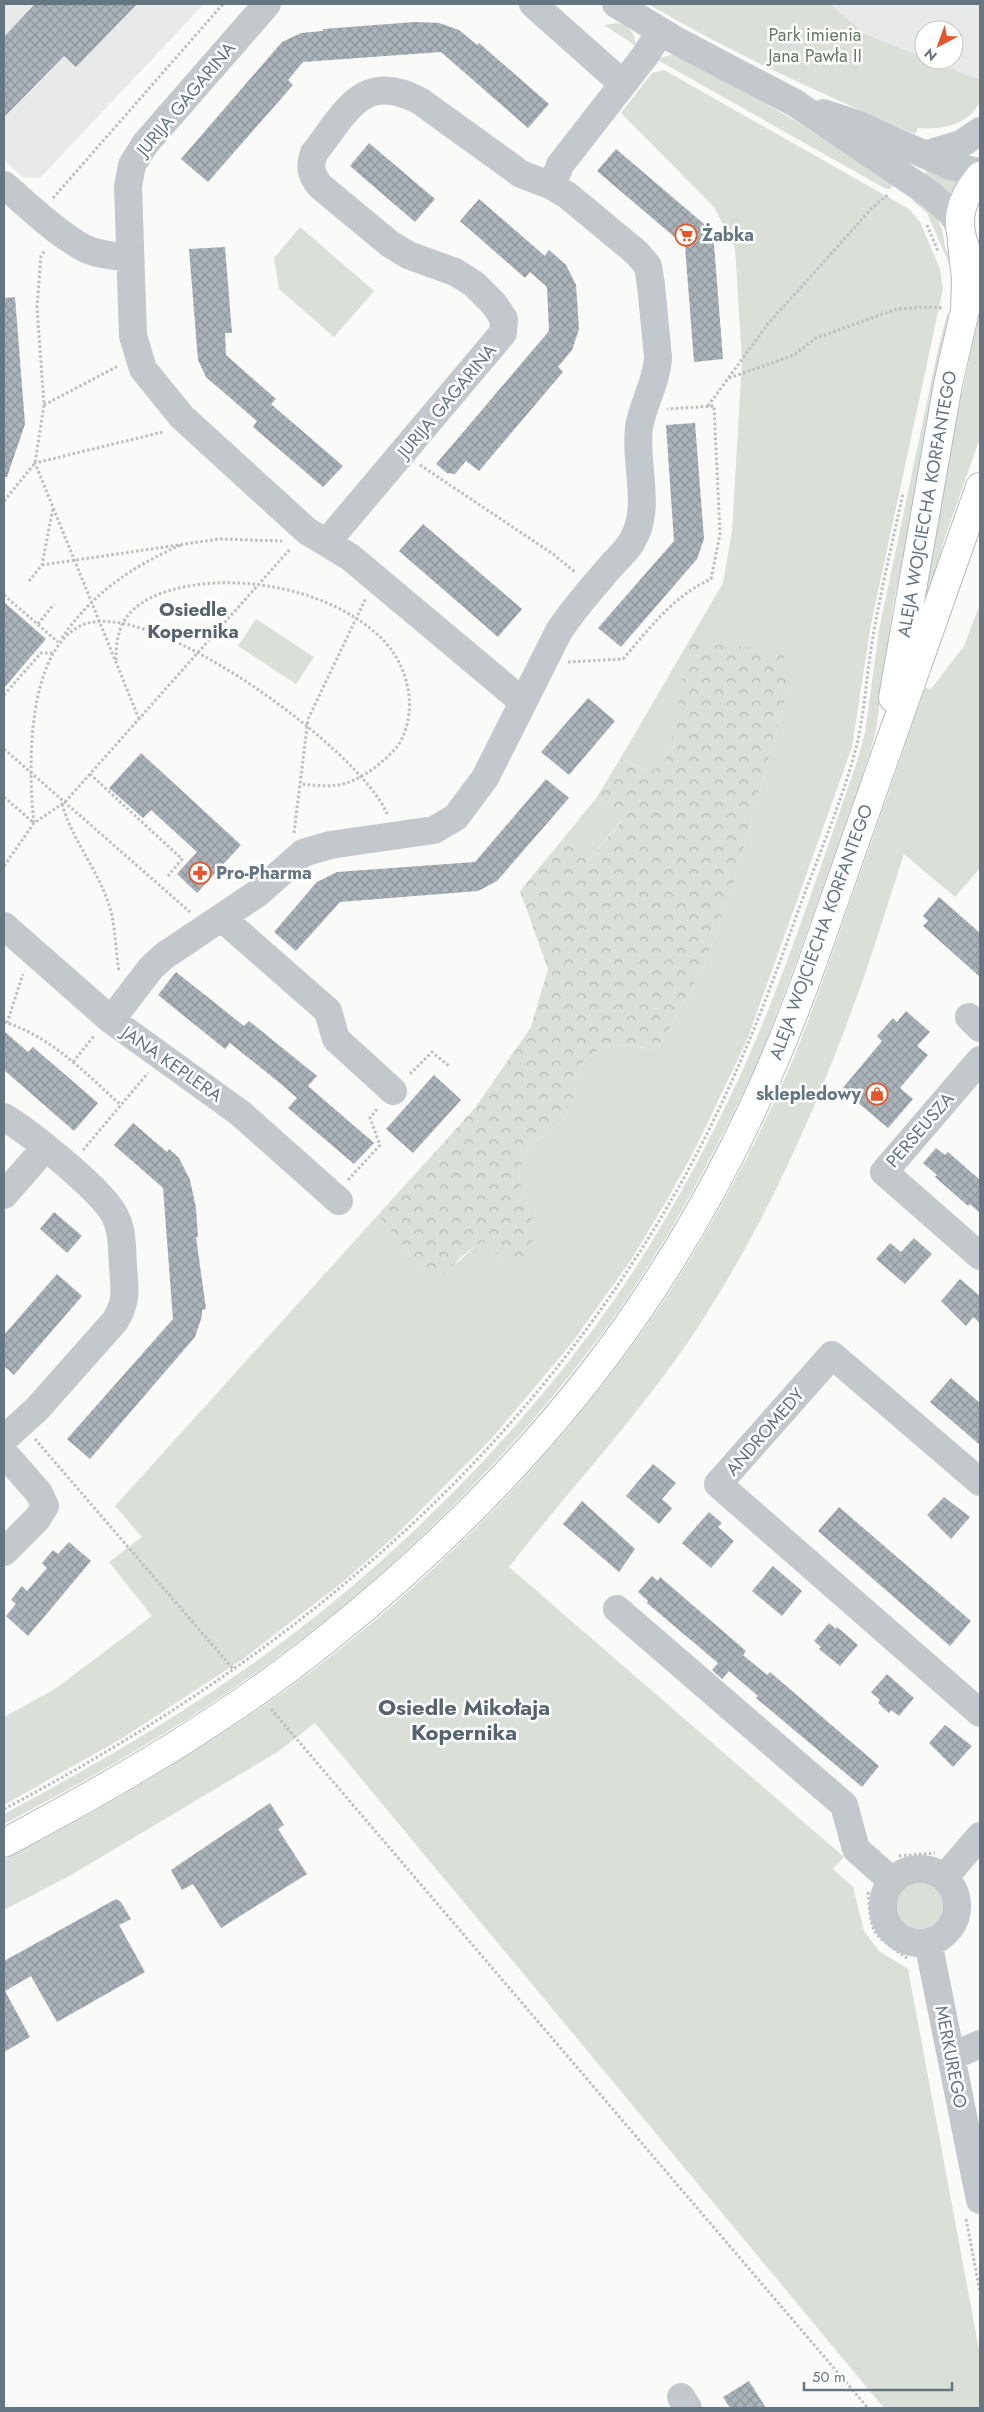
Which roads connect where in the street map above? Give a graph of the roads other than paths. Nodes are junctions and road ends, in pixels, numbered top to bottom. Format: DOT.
graph roads {
  1 [pos="267,4"];
  2 [pos="532,4"];
  3 [pos="616,4"];
  4 [pos="661,31"];
  5 [pos="623,84"];
  6 [pos="795,103"];
  7 [pos="980,131"];
  8 [pos="925,155"];
  9 [pos="980,174"];
  10 [pos="4,185"];
  11 [pos="552,186"];
  12 [pos="954,242"];
  13 [pos="130,258"];
  14 [pos="980,272"];
  15 [pos="980,487"];
  16 [pos="327,542"];
  17 [pos="524,702"];
  18 [pos="881,765"];
  19 [pos="214,922"];
  20 [pos="4,926"];
  21 [pos="114,1014"];
  22 [pos="980,1060"];
  23 [pos="394,1091"];
  24 [pos="4,1117"];
  25 [pos="45,1148"];
  26 [pos="7,1186"];
  27 [pos="335,1197"];
  28 [pos="980,1256"];
  29 [pos="12,1431"];
  30 [pos="4,1453"];
  31 [pos="980,1482"];
  32 [pos="4,1552"];
  33 [pos="617,1609"];
  34 [pos="980,1713"];
  35 [pos="980,1836"];
  36 [pos="4,1843"];
  37 [pos="944,1878"];
  38 [pos="892,1881"];
  39 [pos="928,1942"];
  40 [pos="980,2044"];
  41 [pos="951,2058"];
  42 [pos="980,2200"];
  1 -- 13 [label="street, JURIJA GAGARINA"];
  2 -- 5 [label="street"];
  3 -- 4 [label="street"];
  4 -- 5 [label="street"];
  4 -- 6 [label="street"];
  5 -- 11 [label="street"];
  6 -- 8 [label="street"];
  6 -- 12 [label="street"];
  7 -- 8 [label="street"];
  8 -- 9 [label="street"];
  9 -- 12 [label="main road, ALEJA WOJCIECHA KORFANTEGO"];
  10 -- 13 [label="street"];
  11 -- 16 [label="street, JURIJA GAGARINA"];
  11 -- 17 [label="street, JURIJA GAGARINA"];
  12 -- 14 [label="main road"];
  12 -- 18 [label="main road, ALEJA WOJCIECHA KORFANTEGO"];
  13 -- 16 [label="street, JURIJA GAGARINA"];
  15 -- 18 [label="main road, ALEJA WOJCIECHA KORFANTEGO"];
  16 -- 17 [label="street, JURIJA GAGARINA"];
  17 -- 19 [label="street, JURIJA GAGARINA"];
  18 -- 36 [label="main road, ALEJA WOJCIECHA KORFANTEGO"];
  19 -- 21 [label="street, JURIJA GAGARINA"];
  19 -- 23 [label="street"];
  20 -- 21 [label="street, JANA KEPLERA"];
  21 -- 27 [label="street, JANA KEPLERA"];
  22 -- 28 [label="street, PERSEUSZA"];
  24 -- 25 [label="street"];
  25 -- 26 [label="street"];
  25 -- 29 [label="street"];
  30 -- 32 [label="street"];
  31 -- 34 [label="street, ANDROMEDY"];
  33 -- 38 [label="street"];
  35 -- 37 [label="street"];
  37 -- 38 [label="street"];
  37 -- 39 [label="street"];
  38 -- 39 [label="street"];
  39 -- 41 [label="street, MERKUREGO"];
  40 -- 41 [label="street"];
  41 -- 42 [label="street, MERKUREGO"];
}
